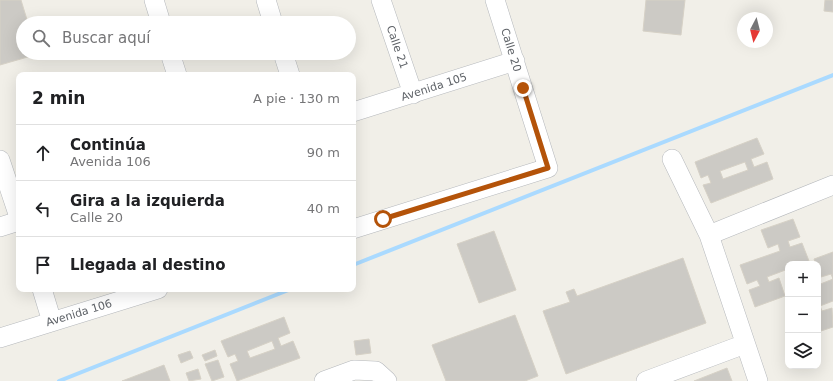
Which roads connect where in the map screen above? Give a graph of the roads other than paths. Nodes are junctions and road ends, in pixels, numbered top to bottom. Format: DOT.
graph roads {
  1 [pos="154,0"];
  2 [pos="266,0"];
  3 [pos="381,0"];
  4 [pos="495,0"];
  5 [pos="159,16"];
  6 [pos="271,16"];
  7 [pos="172,60"];
  8 [pos="285,60"];
  9 [pos="514,61"];
  10 [pos="176,72"];
  11 [pos="289,72"];
  12 [pos="412,94"];
  13 [pos="356,111"];
  14 [pos="672,159"];
  15 [pos="0,160"];
  16 [pos="833,185"];
  17 [pos="16,208"];
  18 [pos="16,222"];
  19 [pos="0,227"];
  20 [pos="356,228"];
  21 [pos="709,235"];
  22 [pos="43,292"];
  23 [pos="148,292"];
  24 [pos="52,322"];
  25 [pos="0,338"];
  26 [pos="745,344"];
  27 [pos="324,381"];
  28 [pos="387,381"];
  29 [pos="646,381"];
  30 [pos="758,381"];
  1 -- 5 [label="street"];
  2 -- 6 [label="street"];
  3 -- 12 [label="street, Calle 21"];
  4 -- 9 [label="street, Calle 20"];
  7 -- 10 [label="street"];
  8 -- 11 [label="street"];
  9 -- 12 [label="street, Avenida 105"];
  9 -- 20 [label="street, Calle 20"];
  12 -- 13 [label="street, Avenida 105"];
  14 -- 21 [label="street"];
  15 -- 17 [label="street"];
  16 -- 21 [label="street"];
  18 -- 19 [label="street"];
  21 -- 26 [label="street"];
  22 -- 24 [label="street"];
  23 -- 24 [label="street, Avenida 106"];
  24 -- 25 [label="street, Avenida 106"];
  26 -- 29 [label="street"];
  26 -- 30 [label="street"];
  27 -- 28 [label="street"];
}
